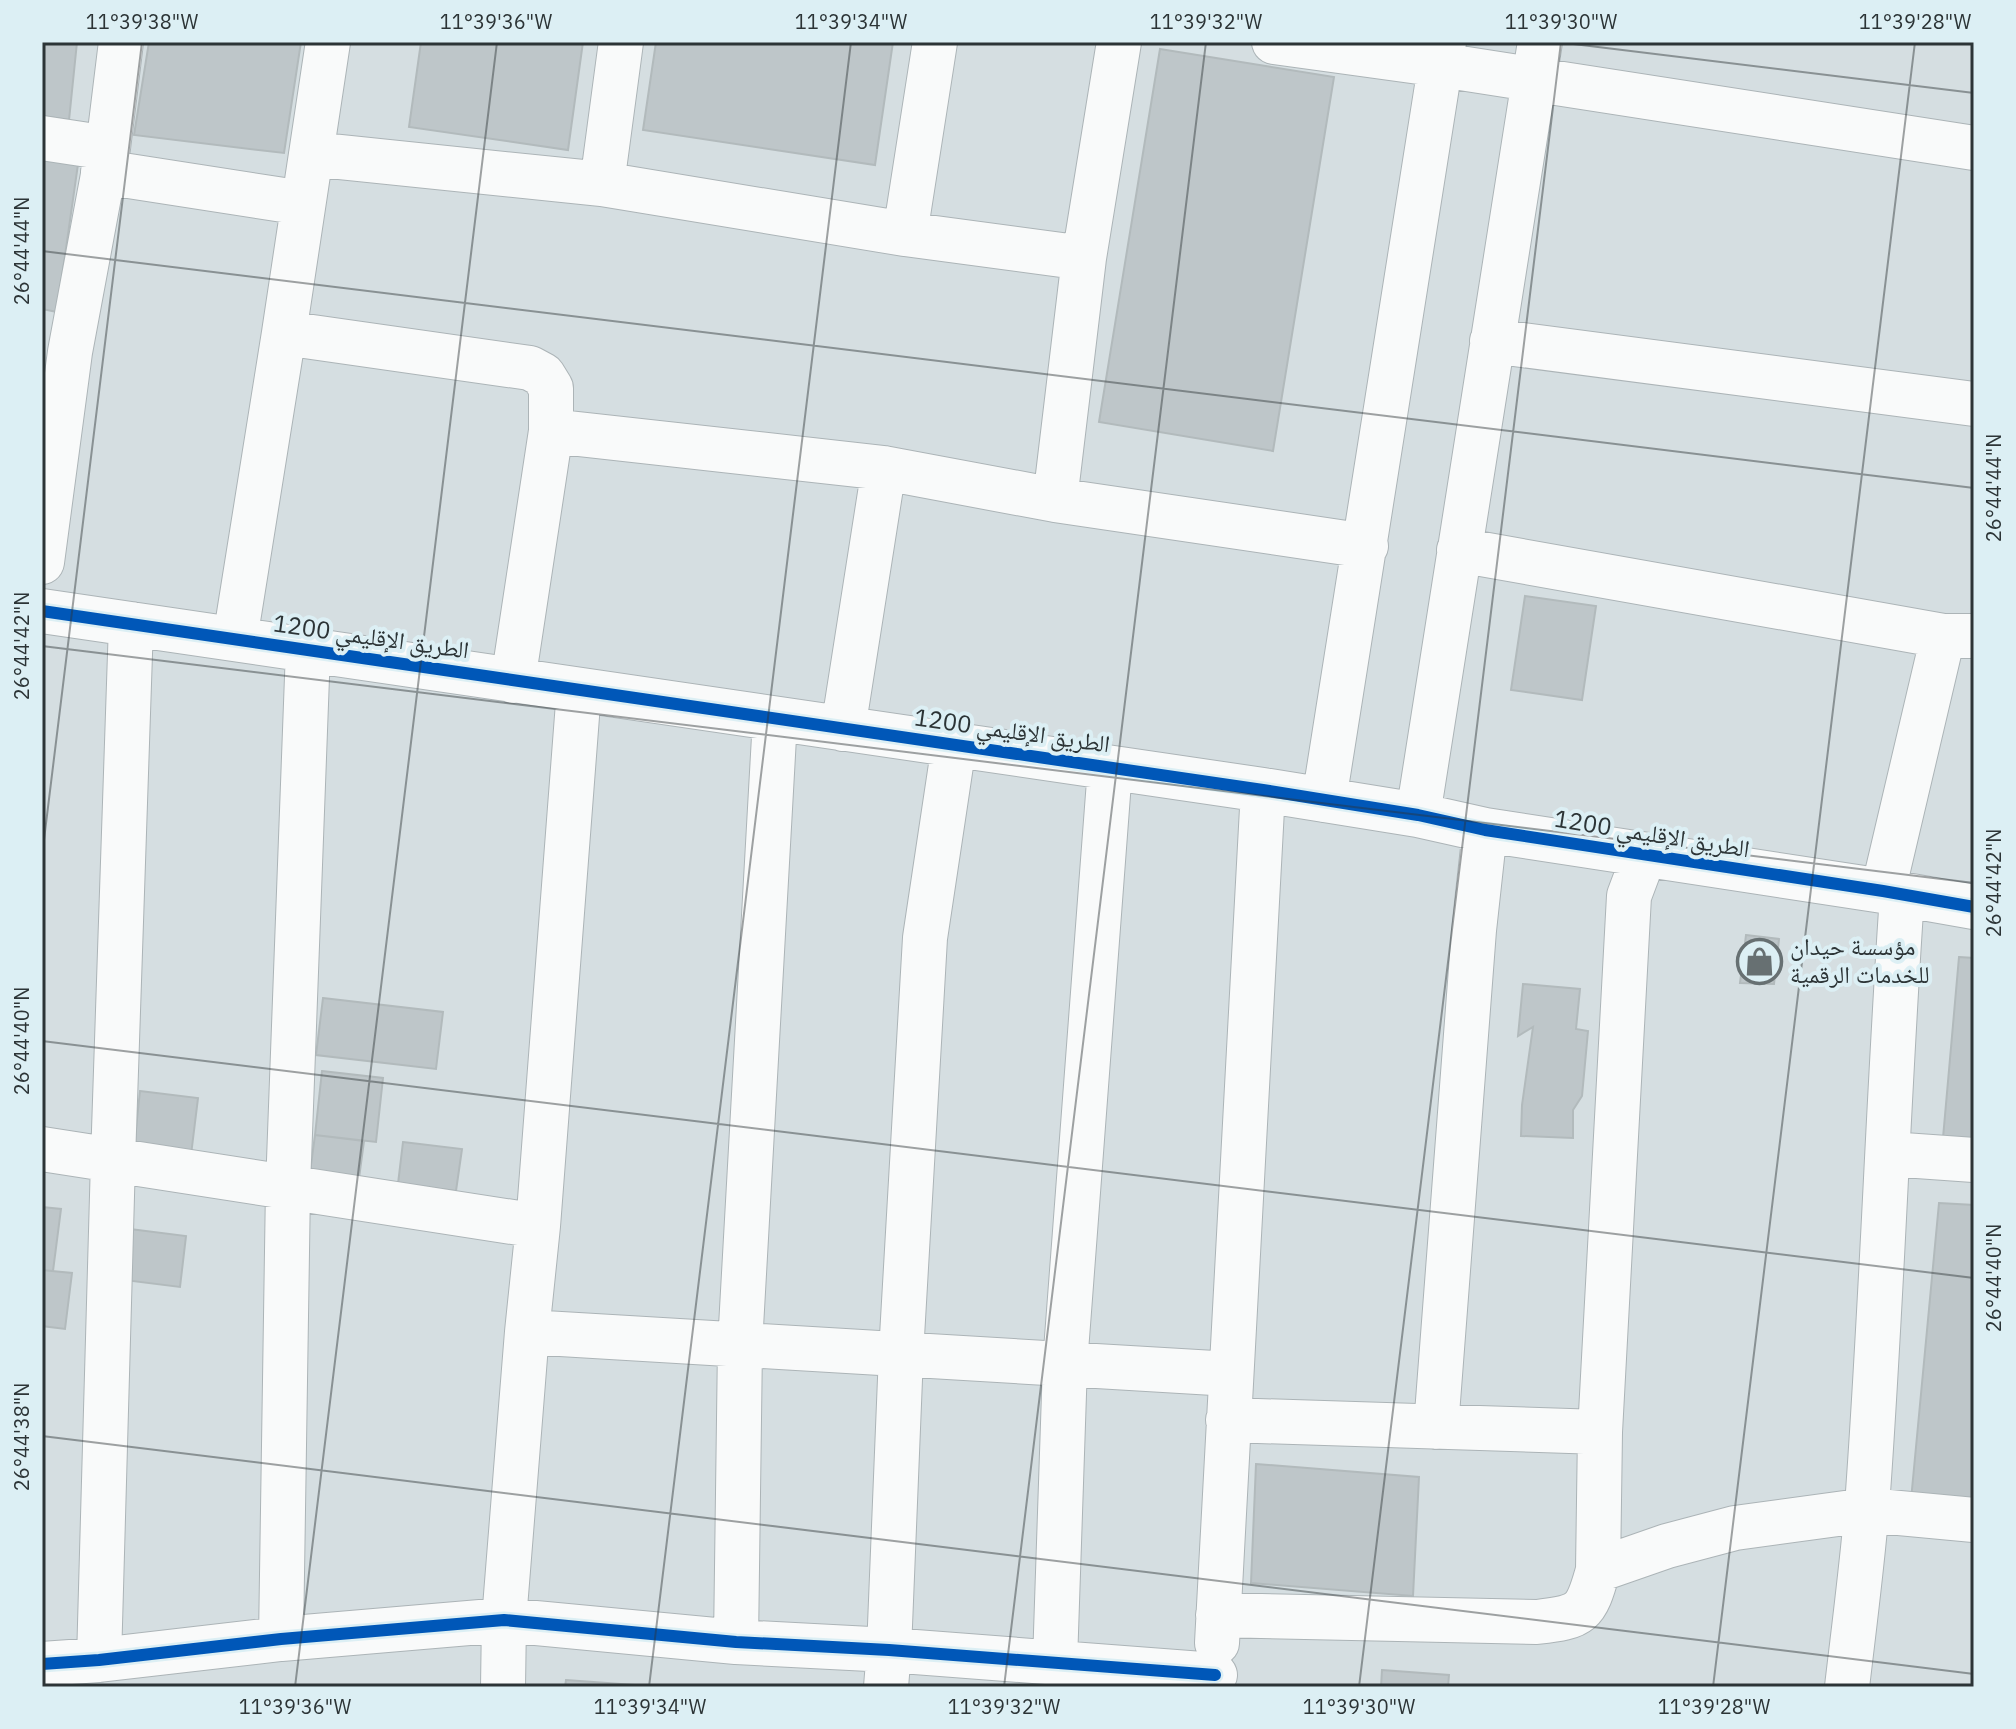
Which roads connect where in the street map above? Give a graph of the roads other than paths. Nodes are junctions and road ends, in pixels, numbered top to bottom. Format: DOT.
graph roads {
  1 [pos="121,42"];
  2 [pos="328,42"];
  3 [pos="621,42"];
  4 [pos="935,42"];
  5 [pos="1119,42"];
  6 [pos="1274,42"];
  7 [pos="1442,54"];
  8 [pos="1536,61"];
  9 [pos="42,138"];
  10 [pos="1974,148"];
  11 [pos="311,154"];
  12 [pos="105,160"];
  13 [pos="602,184"];
  14 [pos="303,203"];
  15 [pos="905,234"];
  16 [pos="1084,258"];
  17 [pos="284,333"];
  18 [pos="1492,341"];
  19 [pos="56,350"];
  20 [pos="1974,404"];
  21 [pos="551,431"];
  22 [pos="884,468"];
  23 [pos="1055,500"];
  24 [pos="1366,546"];
  25 [pos="1459,550"];
  26 [pos="42,562"];
  27 [pos="42,611"];
  28 [pos="131,624"];
  29 [pos="1958,636"];
  30 [pos="235,639"];
  31 [pos="308,650"];
  32 [pos="513,681"];
  33 [pos="579,690"];
  34 [pos="775,719"];
  35 [pos="843,729"];
  36 [pos="954,745"];
  37 [pos="1110,768"];
  38 [pos="1263,790"];
  39 [pos="1324,800"];
  40 [pos="1418,815"];
  41 [pos="1485,830"];
  42 [pos="1644,856"];
  43 [pos="1892,894"];
  44 [pos="1974,907"];
  45 [pos="42,1149"];
  46 [pos="1889,1154"];
  47 [pos="113,1160"];
  48 [pos="1974,1160"];
  49 [pos="288,1187"];
  50 [pos="538,1226"];
  51 [pos="527,1332"];
  52 [pos="740,1345"];
  53 [pos="901,1354"];
  54 [pos="1065,1364"];
  55 [pos="1231,1374"];
  56 [pos="1228,1420"];
  57 [pos="1436,1427"];
  58 [pos="1600,1432"];
  59 [pos="1867,1510"];
  60 [pos="1974,1520"];
  61 [pos="1598,1570"];
  62 [pos="1218,1615"];
  63 [pos="504,1620"];
  64 [pos="281,1639"];
  65 [pos="736,1642"];
  66 [pos="99,1660"];
  67 [pos="1055,1662"];
  68 [pos="42,1664"];
  69 [pos="888,1669"];
  70 [pos="1215,1681"];
  71 [pos="503,1687"];
  72 [pos="1847,1687"];
  1 -- 12 [label="street"];
  2 -- 11 [label="street"];
  3 -- 13 [label="street"];
  4 -- 15 [label="street"];
  5 -- 16 [label="street"];
  6 -- 7 [label="street"];
  7 -- 8 [label="street"];
  7 -- 24 [label="street"];
  8 -- 10 [label="street"];
  8 -- 18 [label="street"];
  9 -- 12 [label="street"];
  11 -- 13 [label="street"];
  11 -- 14 [label="street"];
  12 -- 14 [label="street"];
  12 -- 19 [label="street"];
  13 -- 15 [label="street"];
  14 -- 17 [label="street"];
  15 -- 16 [label="street"];
  16 -- 23 [label="street"];
  17 -- 21 [label="street"];
  17 -- 30 [label="street"];
  18 -- 20 [label="street"];
  18 -- 25 [label="street"];
  19 -- 26 [label="street"];
  21 -- 22 [label="street"];
  21 -- 32 [label="street"];
  22 -- 23 [label="street"];
  22 -- 35 [label="street"];
  23 -- 24 [label="street"];
  24 -- 39 [label="street"];
  25 -- 29 [label="street"];
  25 -- 40 [label="street"];
  27 -- 28 [label="street, الطريق الإقليمي 1200"];
  28 -- 30 [label="street, الطريق الإقليمي 1200"];
  28 -- 47 [label="street"];
  29 -- 43 [label="street"];
  30 -- 31 [label="street, الطريق الإقليمي 1200"];
  31 -- 32 [label="street, الطريق الإقليمي 1200"];
  31 -- 49 [label="street"];
  32 -- 33 [label="street, الطريق الإقليمي 1200"];
  33 -- 34 [label="street, الطريق الإقليمي 1200"];
  33 -- 50 [label="street"];
  34 -- 35 [label="street, الطريق الإقليمي 1200"];
  34 -- 52 [label="street"];
  35 -- 36 [label="street, الطريق الإقليمي 1200"];
  36 -- 37 [label="street, الطريق الإقليمي 1200"];
  36 -- 53 [label="street"];
  37 -- 38 [label="street, الطريق الإقليمي 1200"];
  37 -- 54 [label="street"];
  38 -- 39 [label="street, الطريق الإقليمي 1200"];
  38 -- 55 [label="street"];
  39 -- 40 [label="street, الطريق الإقليمي 1200"];
  40 -- 41 [label="street, الطريق الإقليمي 1200"];
  41 -- 42 [label="street, الطريق الإقليمي 1200"];
  41 -- 57 [label="street"];
  42 -- 43 [label="street, الطريق الإقليمي 1200"];
  42 -- 58 [label="street"];
  43 -- 44 [label="street, الطريق الإقليمي 1200"];
  43 -- 46 [label="street"];
  45 -- 47 [label="street"];
  46 -- 48 [label="street"];
  46 -- 59 [label="street"];
  47 -- 49 [label="street"];
  47 -- 66 [label="street"];
  49 -- 50 [label="street"];
  49 -- 64 [label="street"];
  50 -- 51 [label="street"];
  51 -- 52 [label="street"];
  51 -- 63 [label="street"];
  52 -- 53 [label="street"];
  52 -- 65 [label="street"];
  53 -- 54 [label="street"];
  53 -- 69 [label="street"];
  54 -- 55 [label="street"];
  54 -- 67 [label="street"];
  55 -- 56 [label="street"];
  56 -- 57 [label="street"];
  56 -- 62 [label="street"];
  57 -- 58 [label="street"];
  58 -- 61 [label="street"];
  59 -- 60 [label="street"];
  59 -- 61 [label="street"];
  59 -- 72 [label="street"];
  61 -- 62 [label="street"];
  62 -- 70 [label="street"];
  63 -- 64 [label="street"];
  63 -- 65 [label="street"];
  63 -- 71 [label="street"];
  64 -- 66 [label="street"];
  65 -- 69 [label="street"];
  66 -- 68 [label="street"];
  67 -- 69 [label="street"];
  67 -- 70 [label="street"];
}
